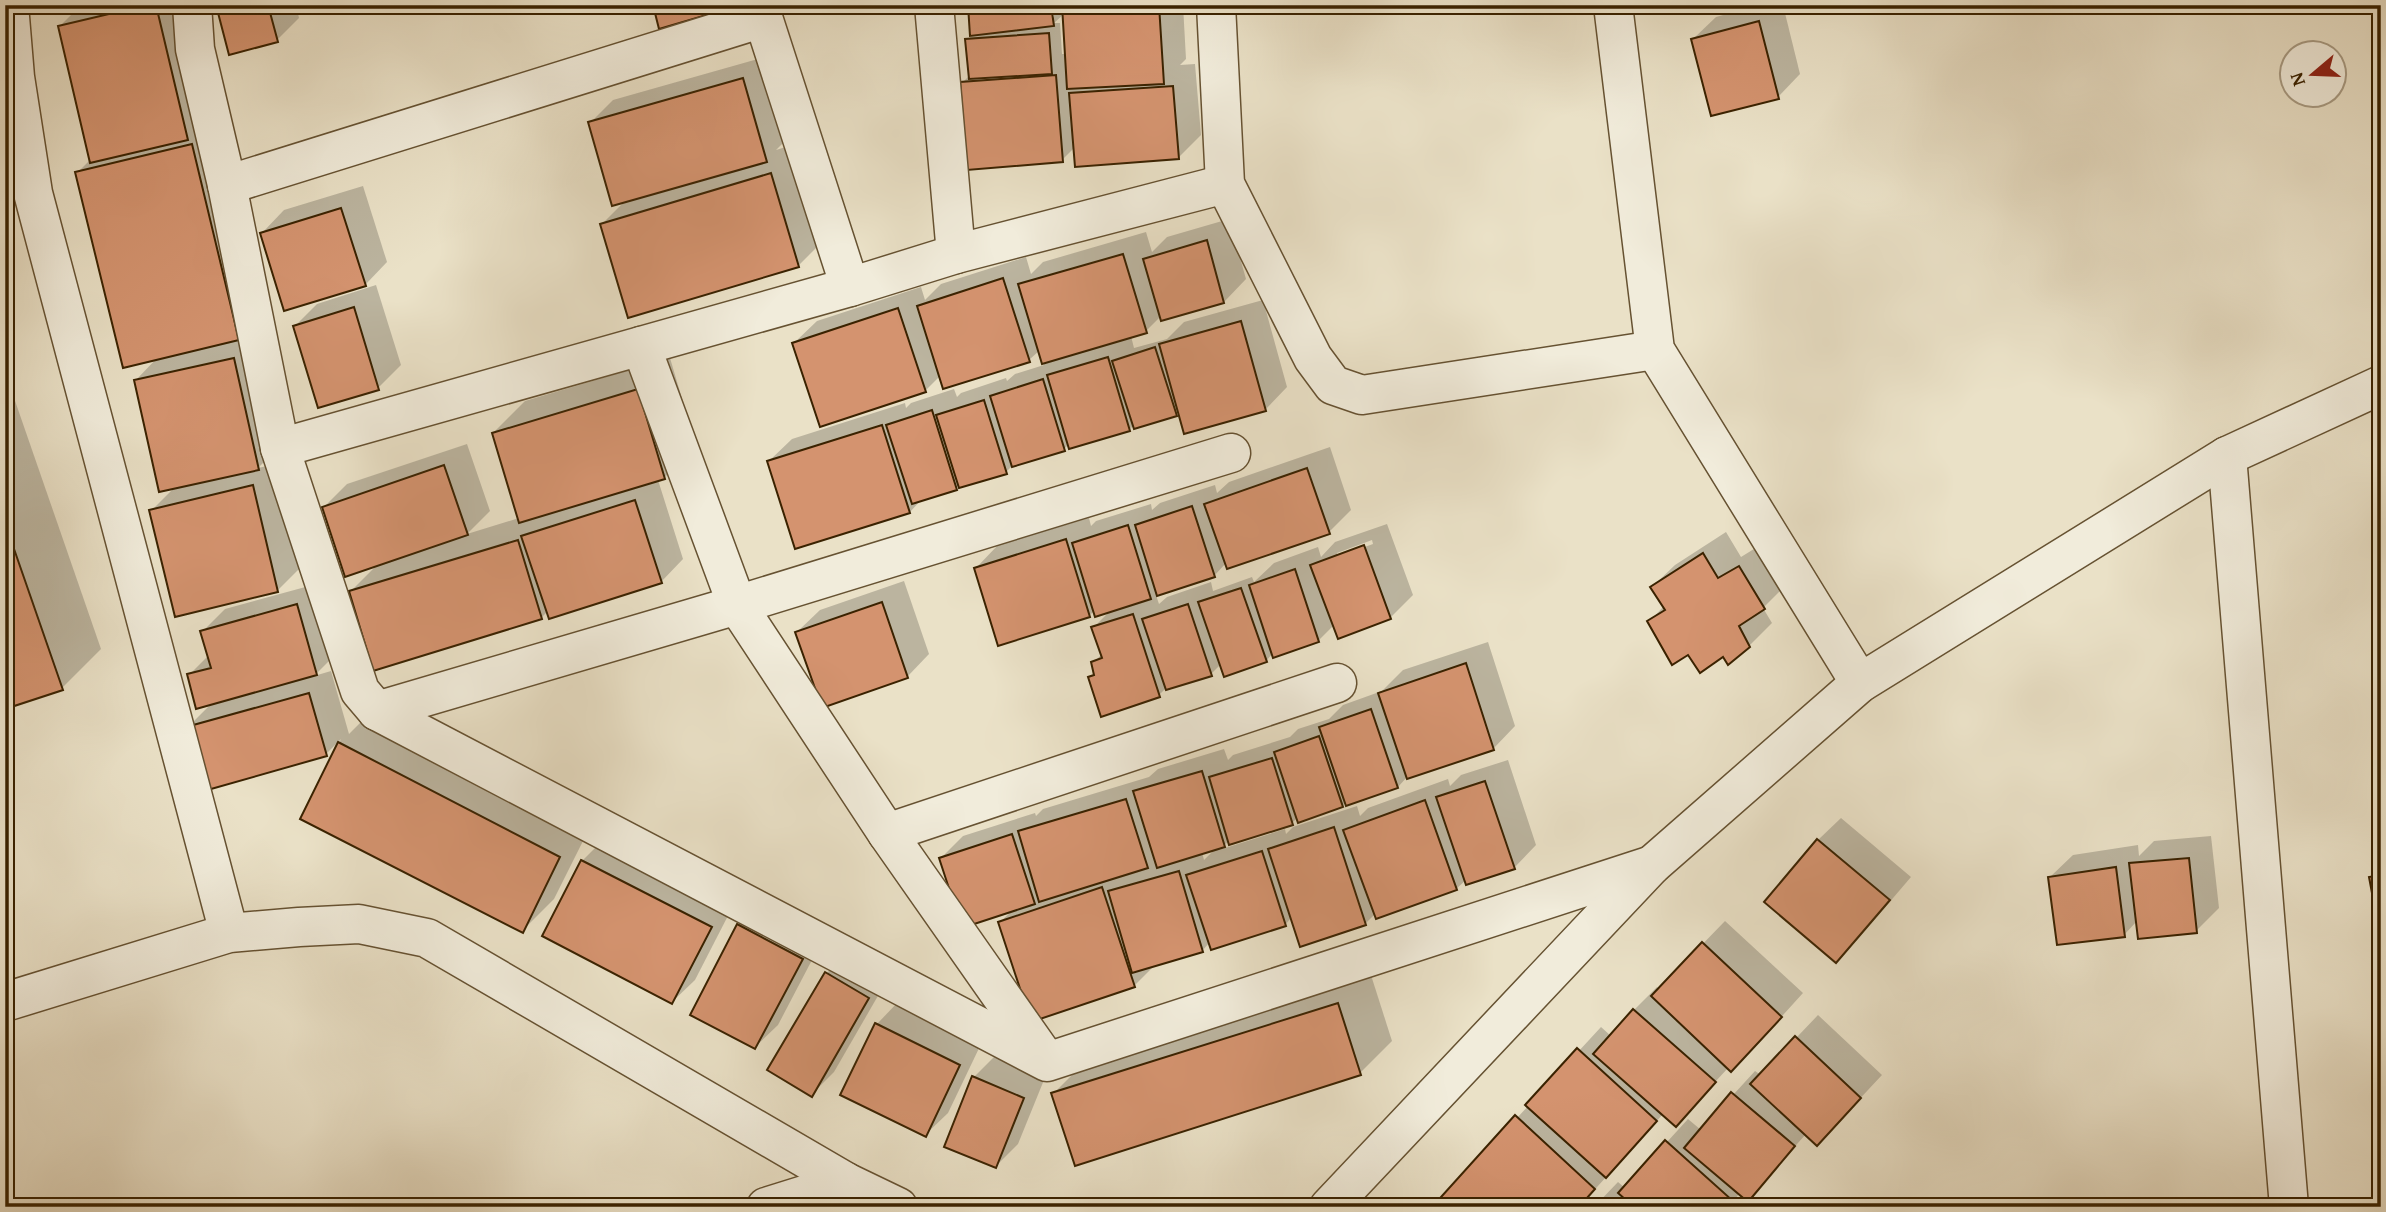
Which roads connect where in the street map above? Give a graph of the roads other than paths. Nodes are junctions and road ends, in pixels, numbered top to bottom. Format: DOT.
graph roads {
  1 [pos="9,5"];
  2 [pos="192,5"];
  3 [pos="934,5"];
  4 [pos="1216,5"];
  5 [pos="1613,5"];
  6 [pos="761,12"];
  7 [pos="1225,184"];
  8 [pos="228,185"];
  9 [pos="956,254"];
  10 [pos="850,287"];
  11 [pos="641,346"];
  12 [pos="1655,350"];
  13 [pos="2381,385"];
  14 [pos="280,448"];
  15 [pos="1231,453"];
  16 [pos="2227,456"];
  17 [pos="737,605"];
  18 [pos="1337,683"];
  19 [pos="1860,683"];
  20 [pos="377,711"];
  21 [pos="887,833"];
  22 [pos="1652,865"];
  23 [pos="229,933"];
  24 [pos="5,1002"];
  25 [pos="1047,1062"];
  26 [pos="846,1182"];
  27 [pos="766,1207"];
  28 [pos="898,1207"];
  29 [pos="1329,1207"];
  30 [pos="2289,1207"];
  1 -- 23 [label="street"];
  2 -- 8 [label="street"];
  3 -- 9 [label="street"];
  4 -- 7 [label="street"];
  5 -- 12 [label="street"];
  6 -- 8 [label="street"];
  6 -- 10 [label="street"];
  7 -- 9 [label="street"];
  7 -- 12 [label="street"];
  8 -- 14 [label="street"];
  9 -- 10 [label="street"];
  10 -- 11 [label="street"];
  11 -- 14 [label="street"];
  11 -- 17 [label="street"];
  12 -- 19 [label="street"];
  13 -- 16 [label="street"];
  14 -- 20 [label="street"];
  15 -- 17 [label="street"];
  16 -- 19 [label="street"];
  16 -- 30 [label="street"];
  17 -- 20 [label="street"];
  17 -- 21 [label="street"];
  18 -- 21 [label="street"];
  19 -- 22 [label="street"];
  20 -- 25 [label="street"];
  21 -- 25 [label="street"];
  22 -- 25 [label="street"];
  22 -- 29 [label="street"];
  23 -- 24 [label="street"];
  23 -- 26 [label="street"];
  26 -- 27 [label="street"];
  26 -- 28 [label="street"];
}
